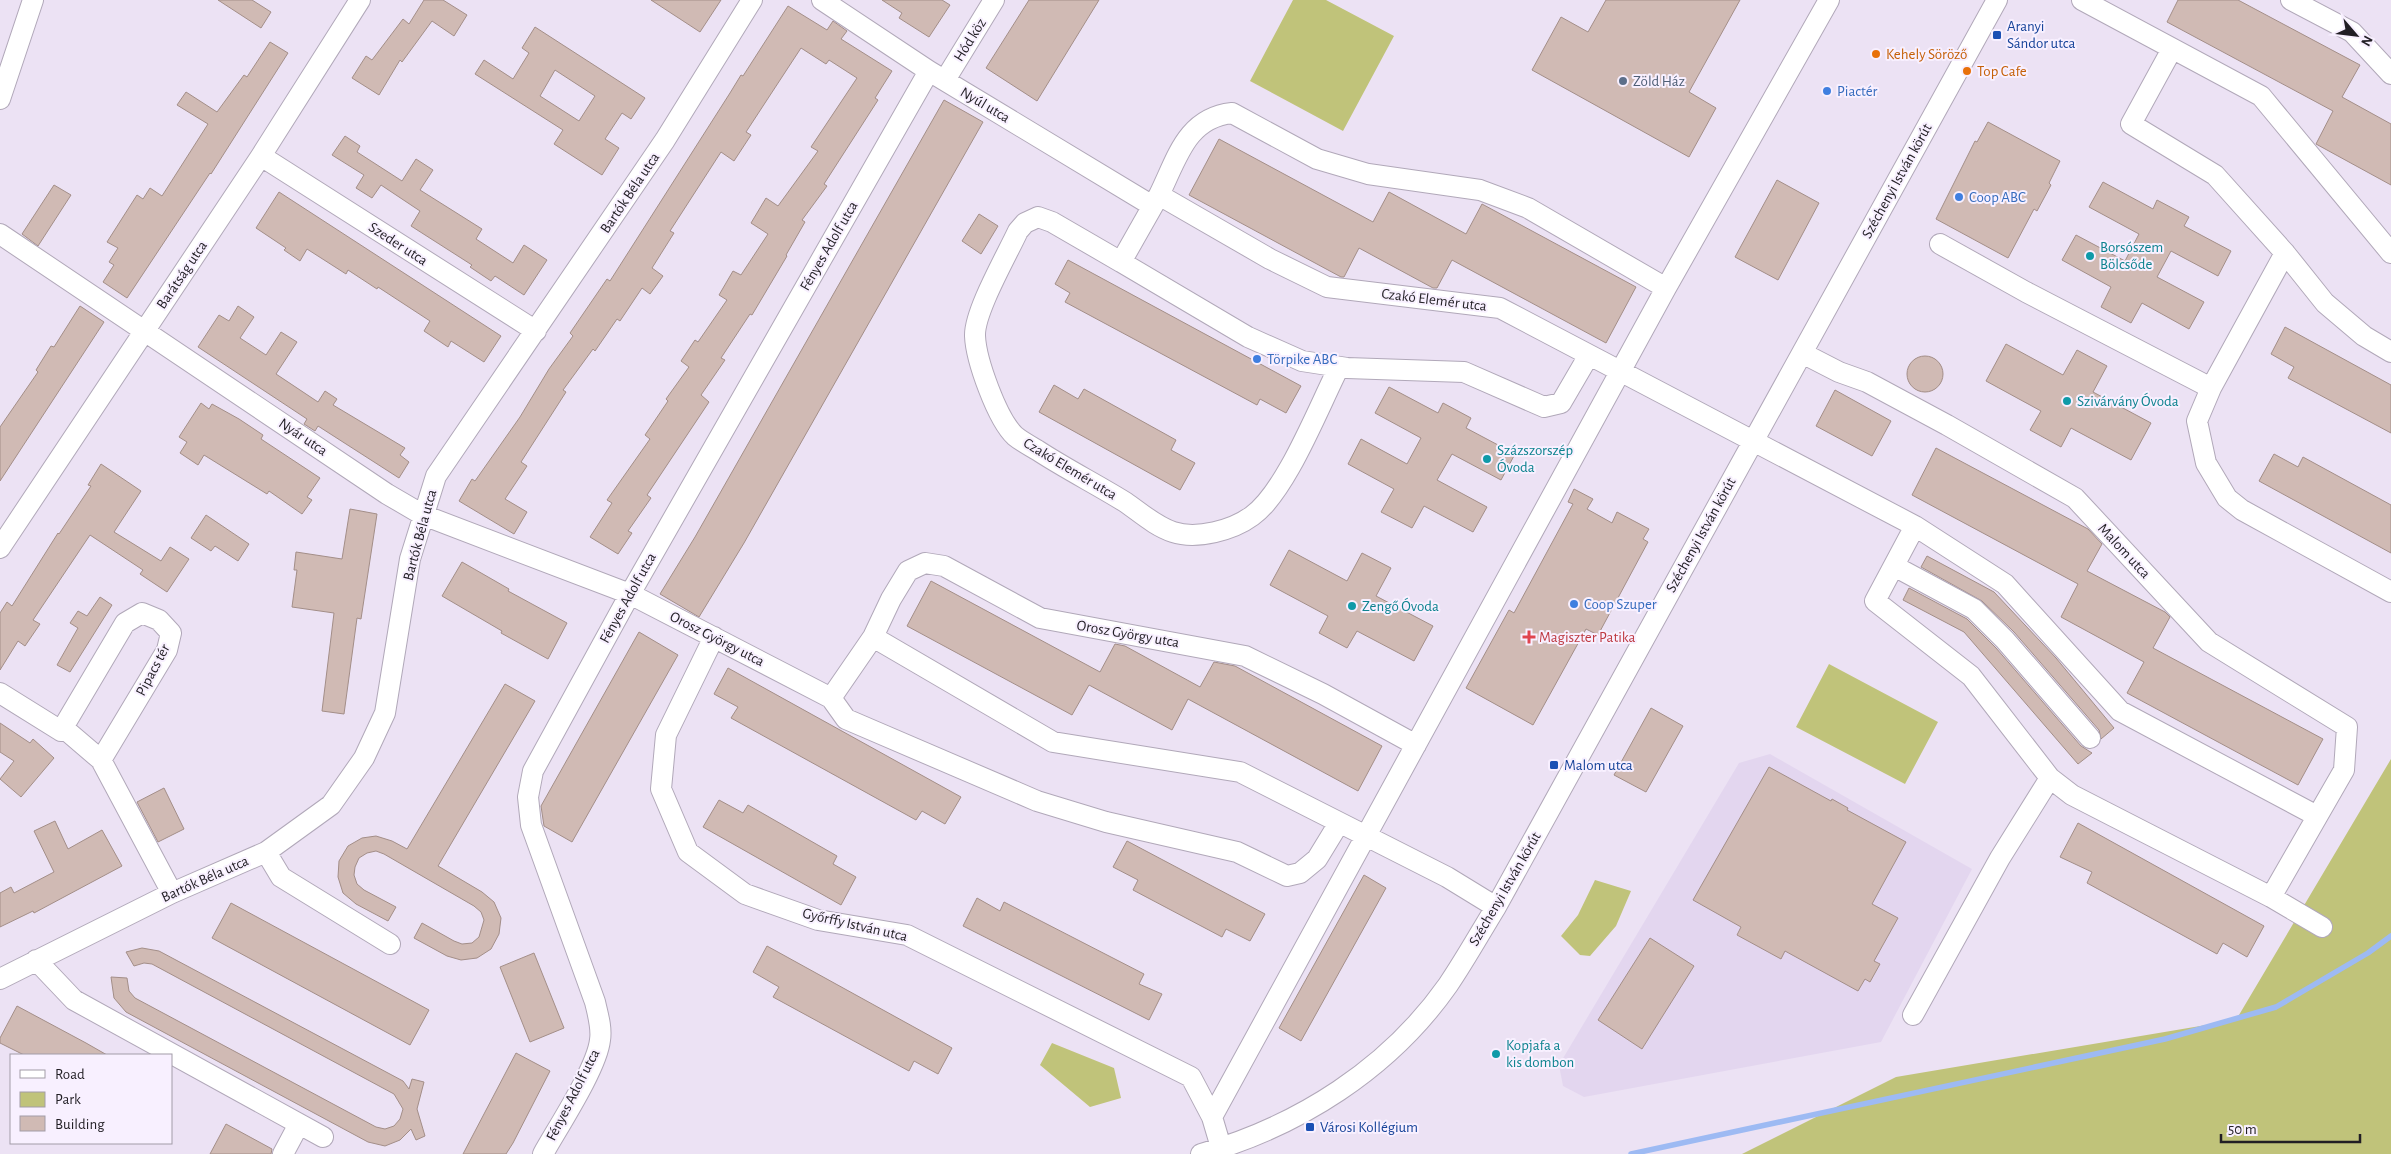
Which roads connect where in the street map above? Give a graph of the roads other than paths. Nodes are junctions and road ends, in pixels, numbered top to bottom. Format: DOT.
graph roads {
  1 [pos="33,0"];
  2 [pos="360,0"];
  3 [pos="752,0"];
  4 [pos="822,0"];
  5 [pos="994,0"];
  6 [pos="1829,0"];
  7 [pos="1996,0"];
  8 [pos="2082,0"];
  9 [pos="2291,0"];
  10 [pos="2172,49"];
  11 [pos="2391,74"];
  12 [pos="937,76"];
  13 [pos="0,99"];
  14 [pos="261,156"];
  15 [pos="1155,200"];
  16 [pos="0,234"];
  17 [pos="1940,244"];
  18 [pos="2285,253"];
  19 [pos="2391,253"];
  20 [pos="1120,262"];
  21 [pos="1666,288"];
  22 [pos="536,331"];
  23 [pos="145,332"];
  24 [pos="2391,352"];
  25 [pos="1802,353"];
  26 [pos="1589,355"];
  27 [pos="1339,367"];
  28 [pos="1620,372"];
  29 [pos="2211,388"];
  30 [pos="1753,441"];
  31 [pos="423,515"];
  32 [pos="1916,526"];
  33 [pos="0,548"];
  34 [pos="1894,566"];
  35 [pos="2391,592"];
  36 [pos="630,594"];
  37 [pos="714,637"];
  38 [pos="873,637"];
  39 [pos="0,693"];
  40 [pos="831,698"];
  41 [pos="61,731"];
  42 [pos="2090,738"];
  43 [pos="1416,745"];
  44 [pos="101,760"];
  45 [pos="2050,778"];
  46 [pos="2317,816"];
  47 [pos="1339,823"];
  48 [pos="1366,837"];
  49 [pos="266,852"];
  50 [pos="172,893"];
  51 [pos="2271,897"];
  52 [pos="1496,907"];
  53 [pos="2322,926"];
  54 [pos="390,944"];
  55 [pos="36,960"];
  56 [pos="0,979"];
  57 [pos="1913,1015"];
  58 [pos="172,1054"];
  59 [pos="172,1054"];
  60 [pos="1212,1117"];
  61 [pos="299,1124"];
  62 [pos="323,1137"];
  63 [pos="1222,1151"];
  64 [pos="283,1154"];
  65 [pos="543,1154"];
  66 [pos="1201,1154"];
  1 -- 13 [label="street"];
  2 -- 14 [label="street, Barátság utca"];
  3 -- 22 [label="street, Bartók Béla utca"];
  4 -- 12 [label="street, Nyúl utca"];
  5 -- 12 [label="street, Hód köz"];
  6 -- 21 [label="street"];
  7 -- 25 [label="street, Széchenyi István körút"];
  8 -- 10 [label="street"];
  9 -- 11 [label="street"];
  10 -- 18 [label="street"];
  10 -- 19 [label="street"];
  12 -- 15 [label="street, Nyúl utca"];
  12 -- 36 [label="street, Fényes Adolf utca"];
  14 -- 22 [label="street, Szeder utca"];
  14 -- 23 [label="street, Barátság utca"];
  15 -- 20 [label="street"];
  15 -- 21 [label="street"];
  15 -- 26 [label="street, Czakó Elemér utca"];
  16 -- 23 [label="street, Nyár utca"];
  17 -- 29 [label="street"];
  18 -- 24 [label="street"];
  18 -- 29 [label="street"];
  20 -- 27 [label="street, Czakó Elemér utca"];
  20 -- 27 [label="street, Czakó Elemér utca"];
  21 -- 28 [label="street"];
  22 -- 31 [label="street, Bartók Béla utca"];
  23 -- 31 [label="street, Nyár utca"];
  23 -- 33 [label="street, Barátság utca"];
  25 -- 30 [label="street, Széchenyi István körút"];
  25 -- 46 [label="street, Malom utca"];
  26 -- 27 [label="street, Czakó Elemér utca"];
  26 -- 28 [label="street, Czakó Elemér utca"];
  28 -- 30 [label="street, Czakó Elemér utca"];
  28 -- 43 [label="street"];
  29 -- 35 [label="street"];
  30 -- 32 [label="street"];
  30 -- 52 [label="street, Széchenyi István körút"];
  31 -- 36 [label="street, Nyár utca"];
  31 -- 49 [label="street, Bartók Béla utca"];
  32 -- 34 [label="street"];
  32 -- 46 [label="street"];
  34 -- 42 [label="street"];
  34 -- 45 [label="street"];
  36 -- 37 [label="street, Orosz György utca"];
  36 -- 65 [label="street, Fényes Adolf utca"];
  37 -- 40 [label="street, Orosz György utca"];
  37 -- 60 [label="street, Győrffy István utca"];
  38 -- 40 [label="street, Orosz György utca"];
  38 -- 43 [label="street, Orosz György utca"];
  38 -- 47 [label="street"];
  39 -- 41 [label="street"];
  40 -- 47 [label="street, Orosz György utca"];
  41 -- 44 [label="street"];
  41 -- 44 [label="street, Pipacs tér"];
  43 -- 48 [label="street"];
  44 -- 50 [label="street"];
  45 -- 51 [label="street"];
  45 -- 57 [label="street"];
  46 -- 51 [label="street, Malom utca"];
  47 -- 48 [label="street"];
  48 -- 52 [label="street"];
  48 -- 60 [label="street"];
  49 -- 50 [label="street, Bartók Béla utca"];
  49 -- 54 [label="street"];
  50 -- 55 [label="street, Bartók Béla utca"];
  51 -- 53 [label="street"];
  52 -- 63 [label="street, Széchenyi István körút"];
  55 -- 56 [label="street, Bartók Béla utca"];
  55 -- 59 [label="street"];
  58 -- 61 [label="street"];
  60 -- 63 [label="street, Győrffy István utca"];
  61 -- 62 [label="street"];
  61 -- 64 [label="street"];
  63 -- 66 [label="street, Széchenyi István körút"];
}
